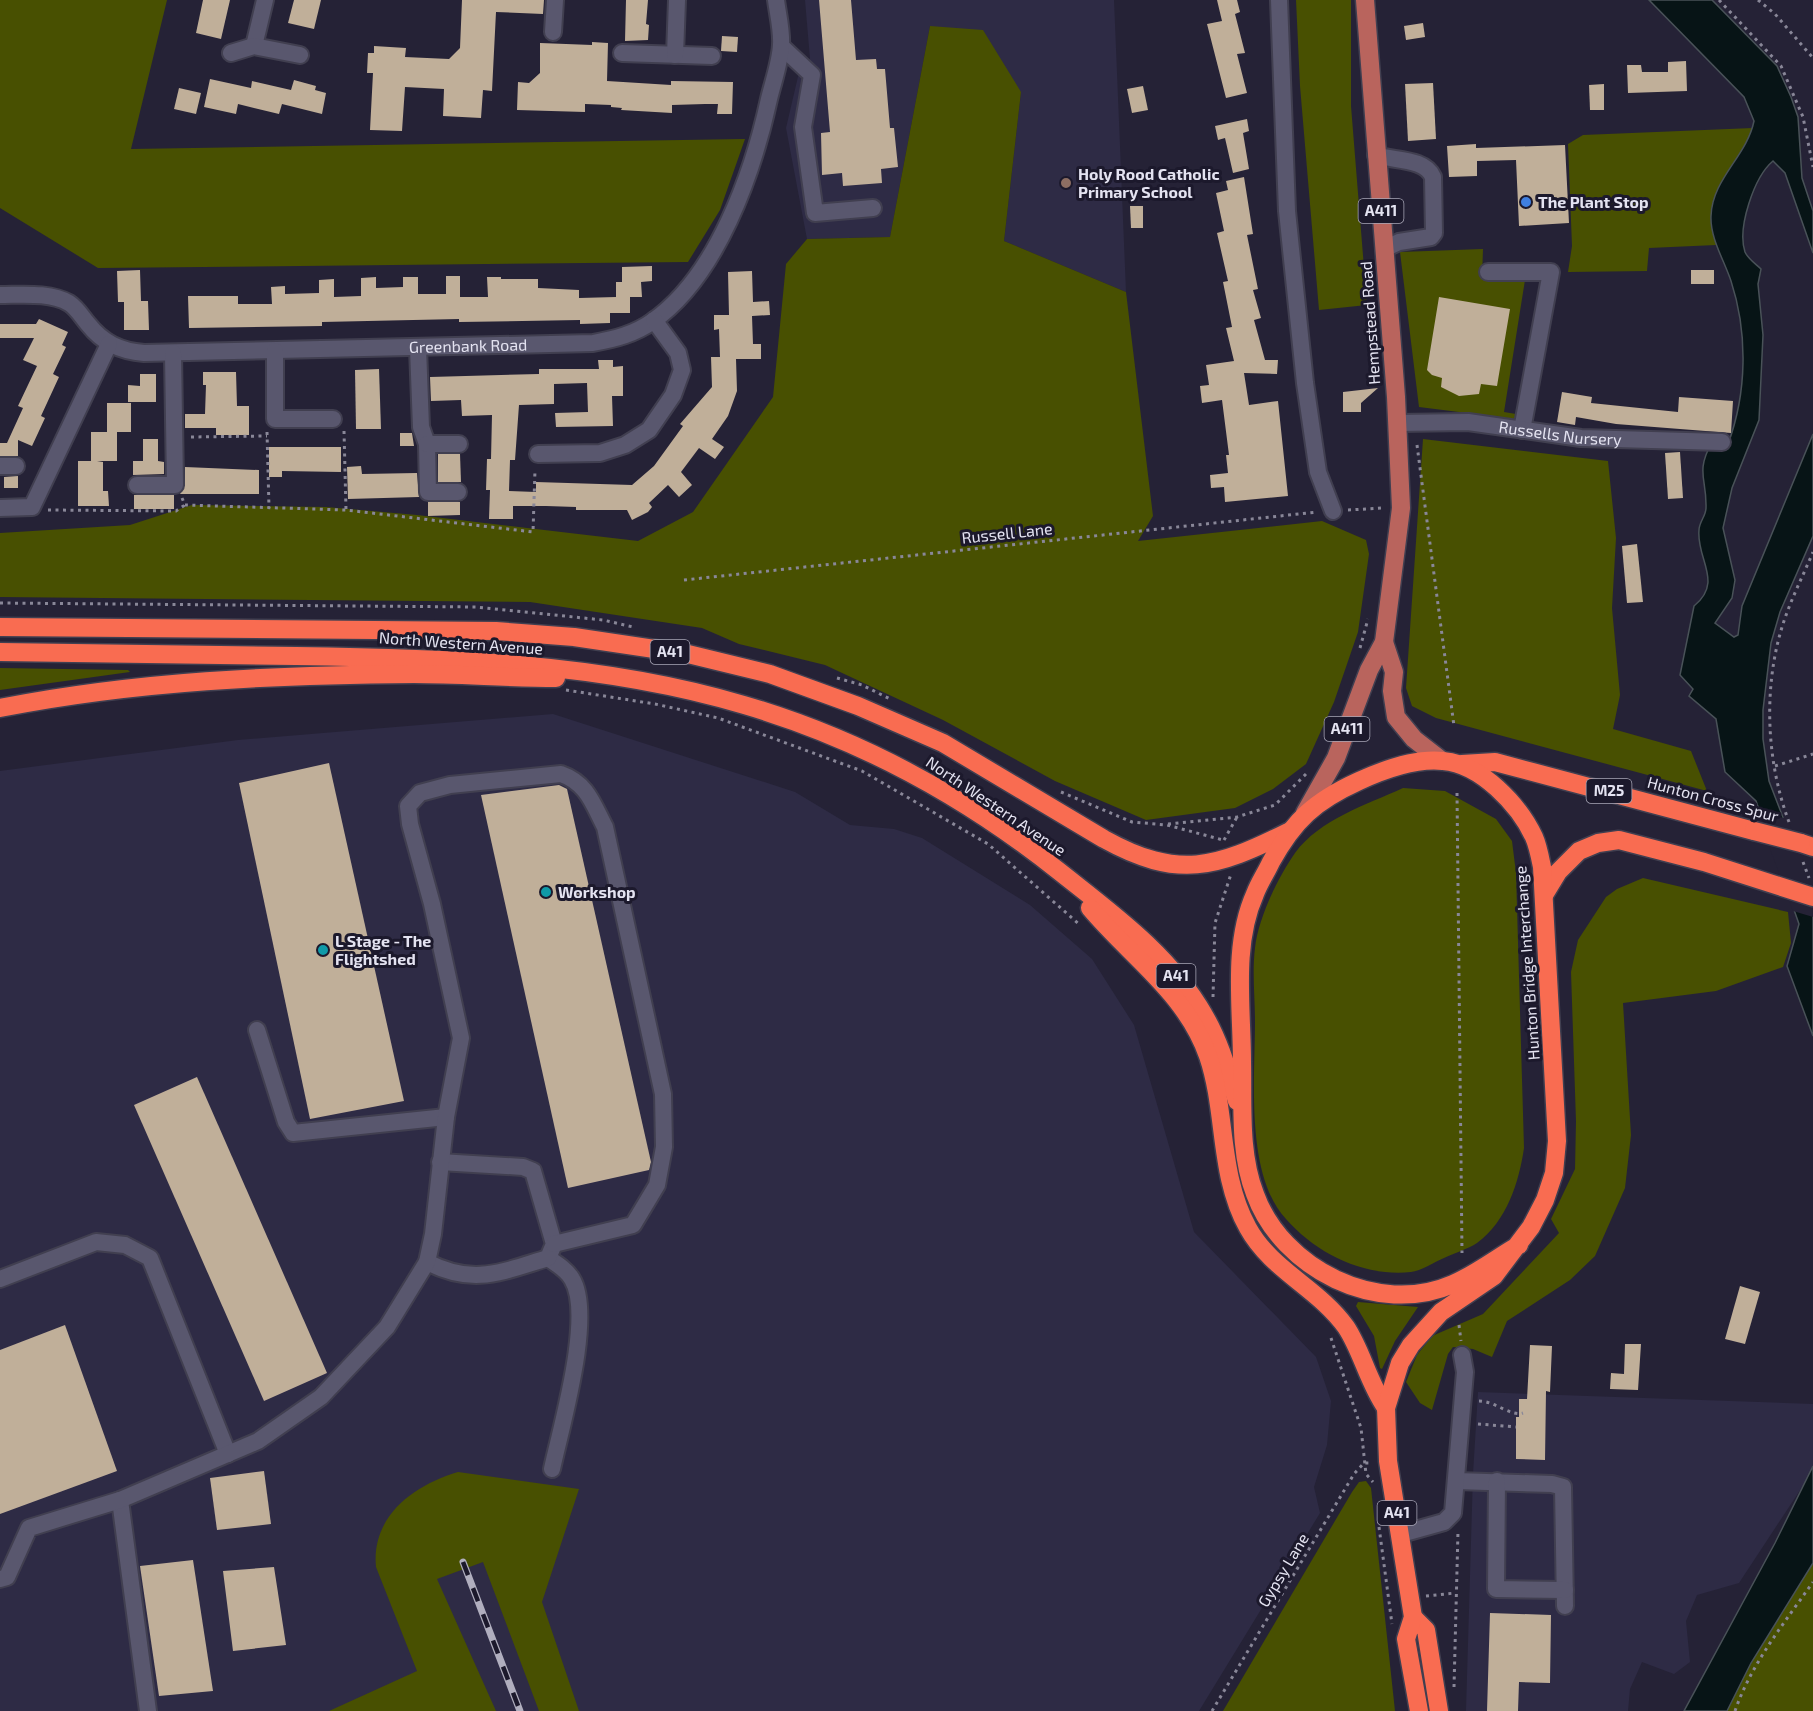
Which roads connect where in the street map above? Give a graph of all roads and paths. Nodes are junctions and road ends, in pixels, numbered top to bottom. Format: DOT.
graph roads {
  1 [pos="265,0"];
  2 [pos="555,0"];
  3 [pos="677,0"];
  4 [pos="776,0"];
  5 [pos="1279,0"];
  6 [pos="1365,0"];
  7 [pos="1719,0"];
  8 [pos="1758,0"];
  9 [pos="553,32"];
  10 [pos="254,46"];
  11 [pos="781,46"];
  12 [pos="231,52"];
  13 [pos="622,52"];
  14 [pos="300,55"];
  15 [pos="675,55"];
  16 [pos="712,56"];
  17 [pos="1813,58"];
  18 [pos="1376,155"];
  19 [pos="1813,167"];
  20 [pos="873,208"];
  21 [pos="1384,249"];
  22 [pos="1488,272"];
  23 [pos="0,295"];
  24 [pos="654,320"];
  25 [pos="109,344"];
  26 [pos="418,348"];
  27 [pos="275,351"];
  28 [pos="173,353"];
  29 [pos="275,419"];
  30 [pos="333,419"];
  31 [pos="1405,422"];
  32 [pos="1522,430"];
  33 [pos="267,436"];
  34 [pos="175,438"];
  35 [pos="1722,442"];
  36 [pos="427,444"];
  37 [pos="459,444"];
  38 [pos="538,454"];
  39 [pos="137,485"];
  40 [pos="175,485"];
  41 [pos="458,492"];
  42 [pos="1384,499"];
  43 [pos="185,505"];
  44 [pos="32,507"];
  45 [pos="0,508"];
  46 [pos="268,508"];
  47 [pos="1384,508"];
  48 [pos="346,510"];
  49 [pos="1333,511"];
  50 [pos="1383,519"];
  51 [pos="1813,552"];
  52 [pos="684,580"];
  53 [pos="1371,608"];
  54 [pos="0,627"];
  55 [pos="1384,642"];
  56 [pos="0,652"];
  57 [pos="1358,653"];
  58 [pos="606,677"];
  59 [pos="559,689"];
  60 [pos="0,708"];
  61 [pos="1454,726"];
  62 [pos="1813,754"];
  63 [pos="1441,760"];
  64 [pos="1462,764"];
  65 [pos="1774,766"];
  66 [pos="1309,771"];
  67 [pos="1456,793"];
  68 [pos="1305,813"];
  69 [pos="1237,816"];
  70 [pos="1164,825"];
  71 [pos="1790,825"];
  72 [pos="1287,832"];
  73 [pos="1224,840"];
  74 [pos="1805,849"];
  75 [pos="1058,870"];
  76 [pos="1813,888"];
  77 [pos="1544,895"];
  78 [pos="1813,897"];
  79 [pos="1082,927"];
  80 [pos="257,1030"];
  81 [pos="446,1118"];
  82 [pos="1243,1120"];
  83 [pos="440,1162"];
  84 [pos="1519,1245"];
  85 [pos="551,1251"];
  86 [pos="1462,1253"];
  87 [pos="1303,1259"];
  88 [pos="427,1262"];
  89 [pos="0,1279"];
  90 [pos="1462,1355"];
  91 [pos="1372,1387"];
  92 [pos="1463,1402"];
  93 [pos="1386,1408"];
  94 [pos="1523,1413"];
  95 [pos="1461,1423"];
  96 [pos="1516,1427"];
  97 [pos="1362,1443"];
  98 [pos="228,1454"];
  99 [pos="1388,1461"];
  100 [pos="1364,1463"];
  101 [pos="552,1469"];
  102 [pos="1456,1481"];
  103 [pos="1497,1482"];
  104 [pos="1374,1484"];
  105 [pos="120,1500"];
  106 [pos="1453,1513"];
  107 [pos="1379,1526"];
  108 [pos="1401,1534"];
  109 [pos="0,1579"];
  110 [pos="1813,1582"];
  111 [pos="1456,1593"];
  112 [pos="1432,1595"];
  113 [pos="1389,1604"];
  114 [pos="1413,1617"];
  115 [pos="1454,1690"];
  116 [pos="148,1711"];
  117 [pos="1212,1711"];
  118 [pos="1419,1711"];
  119 [pos="1439,1711"];
  120 [pos="1735,1711"];
  1 -- 10 [label="street"];
  2 -- 9 [label="street"];
  3 -- 15 [label="street"];
  4 -- 11 [label="street, Greenbank Road"];
  5 -- 49 [label="street"];
  6 -- 18 [label="main road, Hempstead Road / A411"];
  7 -- 19 [label="path"];
  8 -- 17 [label="path"];
  10 -- 12 [label="street"];
  10 -- 14 [label="street"];
  11 -- 20 [label="street"];
  11 -- 24 [label="street, Greenbank Road"];
  13 -- 15 [label="street"];
  15 -- 16 [label="street"];
  18 -- 21 [label="main road, Hempstead Road / A411"];
  18 -- 21 [label="street"];
  21 -- 31 [label="main road, Hempstead Road / A411"];
  22 -- 32 [label="street"];
  23 -- 25 [label="street"];
  24 -- 26 [label="street, Greenbank Road"];
  24 -- 38 [label="street"];
  25 -- 28 [label="street, Greenbank Road"];
  25 -- 44 [label="street"];
  26 -- 27 [label="street, Greenbank Road"];
  26 -- 36 [label="street"];
  27 -- 28 [label="street, Greenbank Road"];
  27 -- 29 [label="street"];
  28 -- 34 [label="street"];
  29 -- 30 [label="street"];
  29 -- 33 [label="path"];
  30 -- 48 [label="path"];
  31 -- 32 [label="street, Russells Nursery"];
  31 -- 55 [label="main road, Hempstead Road / A411"];
  31 -- 61 [label="path"];
  32 -- 35 [label="street, Russells Nursery"];
  33 -- 34 [label="path"];
  33 -- 46 [label="path"];
  34 -- 40 [label="street"];
  36 -- 37 [label="street"];
  36 -- 41 [label="street"];
  38 -- 48 [label="path"];
  39 -- 40 [label="street"];
  40 -- 43 [label="path"];
  42 -- 47 [label="path"];
  43 -- 44 [label="path"];
  43 -- 46 [label="path"];
  44 -- 45 [label="street"];
  46 -- 48 [label="path"];
  47 -- 49 [label="path, Russell Lane"];
  47 -- 50 [label="path"];
  49 -- 52 [label="path, Russell Lane"];
  51 -- 65 [label="path"];
  53 -- 57 [label="path"];
  54 -- 72 [label="highway, North Western Avenue / A41"];
  55 -- 63 [label="main road, Hempstead Road / A411"];
  55 -- 68 [label="main road, Hempstead Road / A411"];
  56 -- 58 [label="highway, North Western Avenue / A41"];
  58 -- 60 [label="highway"];
  58 -- 75 [label="highway, North Western Avenue / A41"];
  59 -- 79 [label="path"];
  62 -- 65 [label="path"];
  63 -- 64 [label="highway, Hunton Bridge Interchange"];
  63 -- 68 [label="highway, Hunton Bridge Interchange"];
  64 -- 74 [label="highway, Hunton Cross Spur / M25, bridge"];
  64 -- 77 [label="highway, Hunton Bridge Interchange"];
  65 -- 71 [label="path"];
  66 -- 69 [label="path"];
  67 -- 86 [label="path"];
  68 -- 72 [label="highway, Hunton Bridge Interchange"];
  69 -- 70 [label="path"];
  69 -- 73 [label="path"];
  72 -- 82 [label="highway, Hunton Bridge Interchange"];
  74 -- 76 [label="path"];
  75 -- 82 [label="highway, North Western Avenue / A41"];
  75 -- 91 [label="highway"];
  77 -- 78 [label="highway"];
  77 -- 84 [label="highway, Hunton Bridge Interchange"];
  80 -- 81 [label="street"];
  81 -- 83 [label="street"];
  81 -- 85 [label="street"];
  82 -- 87 [label="highway, Hunton Bridge Interchange"];
  83 -- 85 [label="street"];
  83 -- 88 [label="street"];
  84 -- 87 [label="highway, Hunton Bridge Interchange"];
  84 -- 93 [label="highway, A41"];
  85 -- 88 [label="street"];
  85 -- 101 [label="street"];
  87 -- 91 [label="highway"];
  88 -- 98 [label="street"];
  89 -- 98 [label="street"];
  90 -- 92 [label="street"];
  91 -- 93 [label="highway"];
  92 -- 94 [label="path"];
  92 -- 95 [label="street"];
  93 -- 99 [label="highway, A41"];
  95 -- 96 [label="path"];
  95 -- 102 [label="street"];
  97 -- 100 [label="path"];
  98 -- 105 [label="street"];
  99 -- 100 [label="path"];
  99 -- 108 [label="highway, A41"];
  100 -- 104 [label="path"];
  100 -- 117 [label="path, Gypsy Lane"];
  102 -- 103 [label="street"];
  102 -- 106 [label="street"];
  103 -- 103 [label="street"];
  105 -- 109 [label="street"];
  105 -- 116 [label="street"];
  106 -- 108 [label="street"];
  106 -- 111 [label="path"];
  107 -- 113 [label="path"];
  108 -- 114 [label="highway, A41"];
  110 -- 120 [label="path"];
  111 -- 112 [label="path"];
  111 -- 115 [label="path"];
  114 -- 118 [label="highway, A41"];
  114 -- 119 [label="highway, A41"];
}
